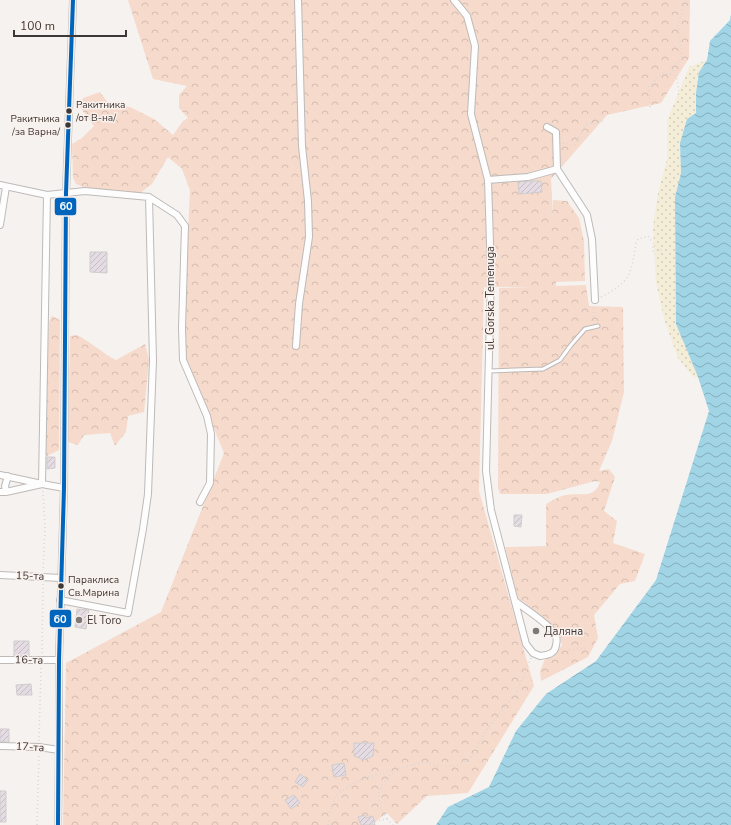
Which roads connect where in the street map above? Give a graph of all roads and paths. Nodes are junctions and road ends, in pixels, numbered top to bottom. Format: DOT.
graph roads {
  1 [pos="73,0"];
  2 [pos="298,0"];
  3 [pos="454,0"];
  4 [pos="685,0"];
  5 [pos="670,74"];
  6 [pos="679,91"];
  7 [pos="650,107"];
  8 [pos="605,120"];
  9 [pos="547,127"];
  10 [pos="556,139"];
  11 [pos="556,169"];
  12 [pos="488,180"];
  13 [pos="3,186"];
  14 [pos="66,193"];
  15 [pos="47,195"];
  16 [pos="149,197"];
  17 [pos="0,225"];
  18 [pos="663,250"];
  19 [pos="609,293"];
  20 [pos="595,300"];
  21 [pos="598,326"];
  22 [pos="593,327"];
  23 [pos="296,346"];
  24 [pos="489,371"];
  25 [pos="0,475"];
  26 [pos="8,476"];
  27 [pos="42,484"];
  28 [pos="64,488"];
  29 [pos="3,492"];
  30 [pos="200,502"];
  31 [pos="0,575"];
  32 [pos="60,578"];
  33 [pos="60,600"];
  34 [pos="515,601"];
  35 [pos="588,648"];
  36 [pos="555,649"];
  37 [pos="533,653"];
  38 [pos="0,660"];
  39 [pos="58,660"];
  40 [pos="0,746"];
  41 [pos="59,750"];
  42 [pos="396,769"];
  43 [pos="387,819"];
  44 [pos="58,825"];
  45 [pos="328,825"];
  46 [pos="368,825"];
  47 [pos="394,825"];
  1 -- 14 [label="street"];
  2 -- 23 [label="street"];
  3 -- 12 [label="street, ul. Gorska Temenuga"];
  4 -- 5 [label="path"];
  5 -- 6 [label="path"];
  5 -- 7 [label="path"];
  8 -- 10 [label="path"];
  9 -- 10 [label="street"];
  10 -- 11 [label="street"];
  11 -- 12 [label="street"];
  11 -- 20 [label="street"];
  12 -- 24 [label="street, ul. Gorska Temenuga"];
  13 -- 15 [label="street"];
  13 -- 17 [label="street"];
  14 -- 15 [label="street"];
  14 -- 16 [label="street"];
  14 -- 28 [label="street"];
  15 -- 27 [label="street"];
  16 -- 30 [label="street"];
  16 -- 33 [label="street"];
  18 -- 19 [label="path"];
  20 -- 22 [label="path"];
  21 -- 22 [label="lane"];
  22 -- 24 [label="lane"];
  24 -- 34 [label="street, ul. Gorska Temenuga"];
  25 -- 26 [label="street"];
  26 -- 27 [label="street"];
  26 -- 29 [label="street"];
  27 -- 28 [label="street"];
  27 -- 29 [label="street"];
  28 -- 32 [label="street"];
  31 -- 32 [label="street, 15-та"];
  32 -- 33 [label="street"];
  33 -- 39 [label="street"];
  34 -- 36 [label="street"];
  34 -- 37 [label="street, ul. Gorska Temenuga"];
  35 -- 36 [label="path"];
  36 -- 37 [label="street"];
  37 -- 42 [label="path"];
  38 -- 39 [label="street, 16-та"];
  39 -- 41 [label="street"];
  40 -- 41 [label="street, 17-та"];
  41 -- 44 [label="street"];
  42 -- 43 [label="path"];
  42 -- 45 [label="path"];
  43 -- 46 [label="path"];
  43 -- 47 [label="path"];
}
